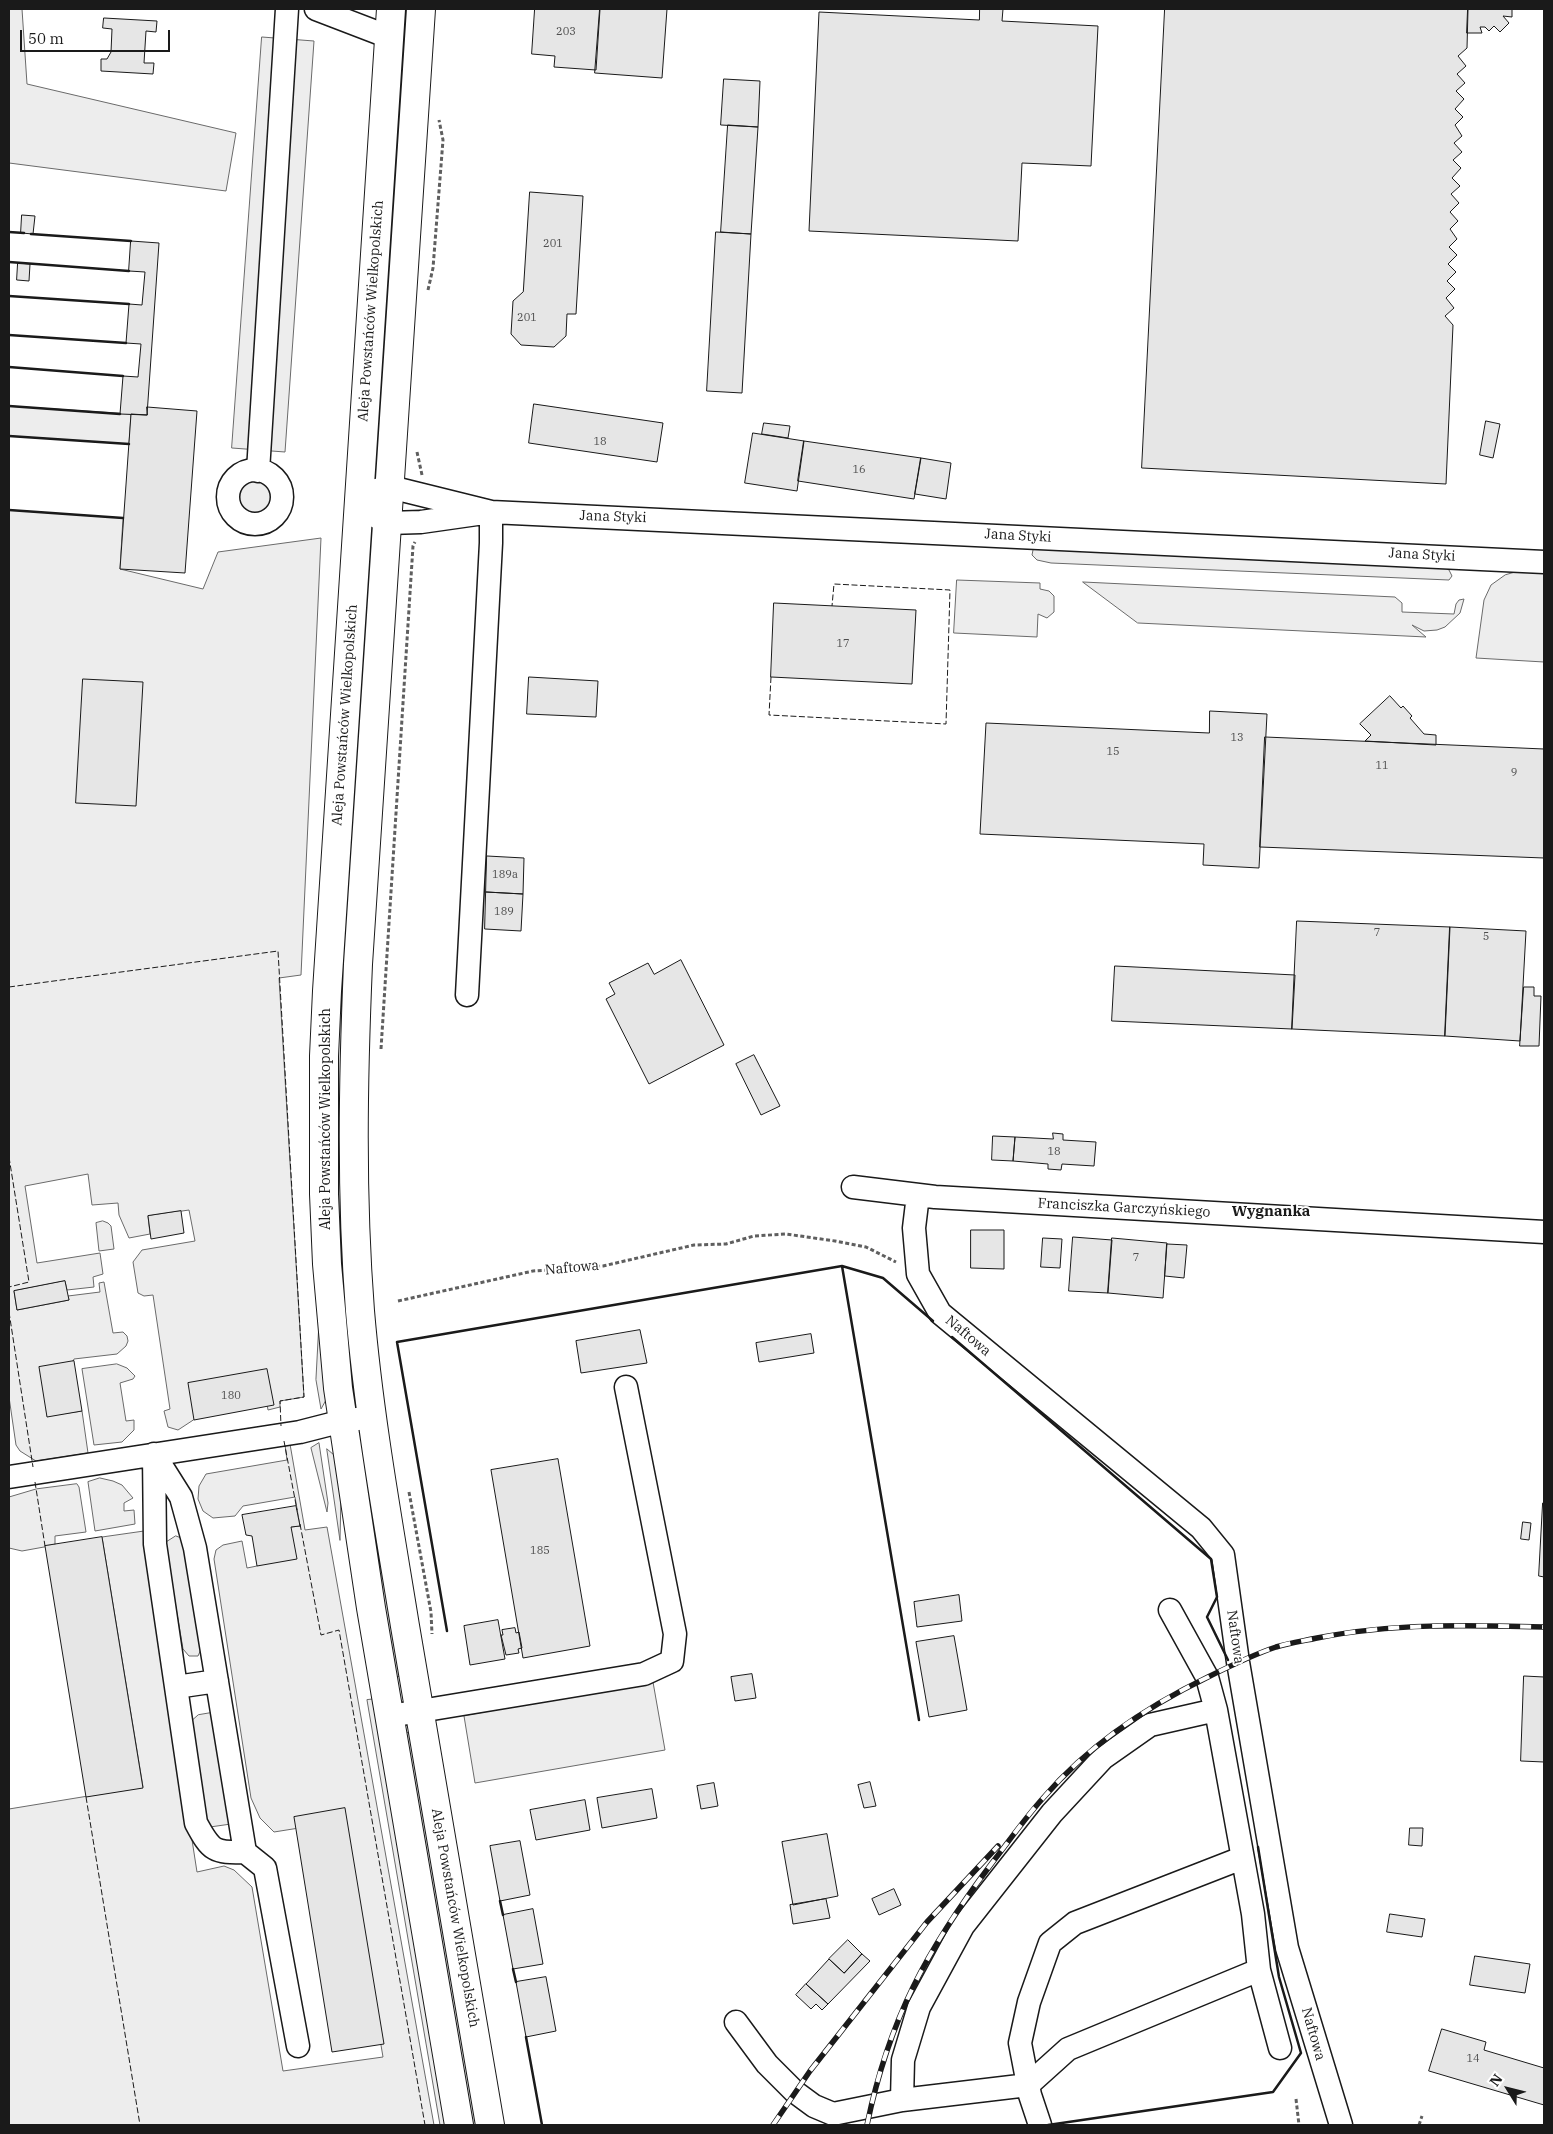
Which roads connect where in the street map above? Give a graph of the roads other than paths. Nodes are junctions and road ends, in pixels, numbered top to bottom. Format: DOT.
graph roads {
  1 [pos="287,9"];
  2 [pos="316,9"];
  3 [pos="391,9"];
  4 [pos="421,9"];
  5 [pos="389,37"];
  6 [pos="258,471"];
  7 [pos="390,487"];
  8 [pos="359,502"];
  9 [pos="491,512"];
  10 [pos="388,524"];
  11 [pos="1544,562"];
  12 [pos="467,995"];
  13 [pos="853,1187"];
  14 [pos="918,1195"];
  15 [pos="1544,1232"];
  16 [pos="626,1387"];
  17 [pos="372,1417"];
  18 [pos="343,1421"];
  19 [pos="154,1454"];
  20 [pos="9,1474"];
  21 [pos="1170,1610"];
  22 [pos="217,1681"];
  23 [pos="176,1687"];
  24 [pos="1216,1710"];
  25 [pos="419,1711"];
  26 [pos="390,1716"];
  27 [pos="245,1852"];
  28 [pos="1242,1858"];
  29 [pos="1259,1970"];
  30 [pos="736,2022"];
  31 [pos="298,2046"];
  32 [pos="1280,2048"];
  33 [pos="1028,2085"];
  34 [pos="902,2100"];
  35 [pos="459,2125"];
  36 [pos="490,2125"];
  37 [pos="1040,2125"];
  38 [pos="1341,2125"];
  1 -- 6 [label="street"];
  2 -- 5 [label="street"];
  3 -- 5 [label="main road, Aleja Powstańców Wielkopolskich"];
  4 -- 7 [label="main road, Aleja Powstańców Wielkopolskich"];
  5 -- 8 [label="main road, Aleja Powstańców Wielkopolskich"];
  7 -- 8 [label="street"];
  7 -- 9 [label="street, Jana Styki"];
  7 -- 10 [label="main road, Aleja Powstańców Wielkopolskich"];
  8 -- 10 [label="street"];
  8 -- 18 [label="main road, Aleja Powstańców Wielkopolskich"];
  9 -- 10 [label="street, Jana Styki"];
  9 -- 11 [label="street, Jana Styki"];
  9 -- 12 [label="street"];
  10 -- 17 [label="main road, Aleja Powstańców Wielkopolskich"];
  13 -- 14 [label="street, Franciszka Garczyńskiego"];
  14 -- 15 [label="street, Franciszka Garczyńskiego"];
  14 -- 38 [label="street, Naftowa"];
  16 -- 25 [label="street"];
  17 -- 18 [label="street"];
  17 -- 25 [label="main road, Aleja Powstańców Wielkopolskich"];
  18 -- 19 [label="street"];
  18 -- 26 [label="main road, Aleja Powstańców Wielkopolskich"];
  19 -- 20 [label="street"];
  19 -- 22 [label="street"];
  19 -- 23 [label="street"];
  21 -- 24 [label="street"];
  22 -- 23 [label="street"];
  22 -- 27 [label="street"];
  23 -- 27 [label="street"];
  24 -- 28 [label="street"];
  24 -- 34 [label="street"];
  25 -- 26 [label="street"];
  25 -- 36 [label="main road, Aleja Powstańców Wielkopolskich"];
  26 -- 35 [label="main road, Aleja Powstańców Wielkopolskich"];
  27 -- 31 [label="street"];
  28 -- 29 [label="street"];
  28 -- 33 [label="street"];
  29 -- 32 [label="street"];
  29 -- 33 [label="street"];
  30 -- 34 [label="street"];
  33 -- 34 [label="street"];
  33 -- 37 [label="street"];
}
